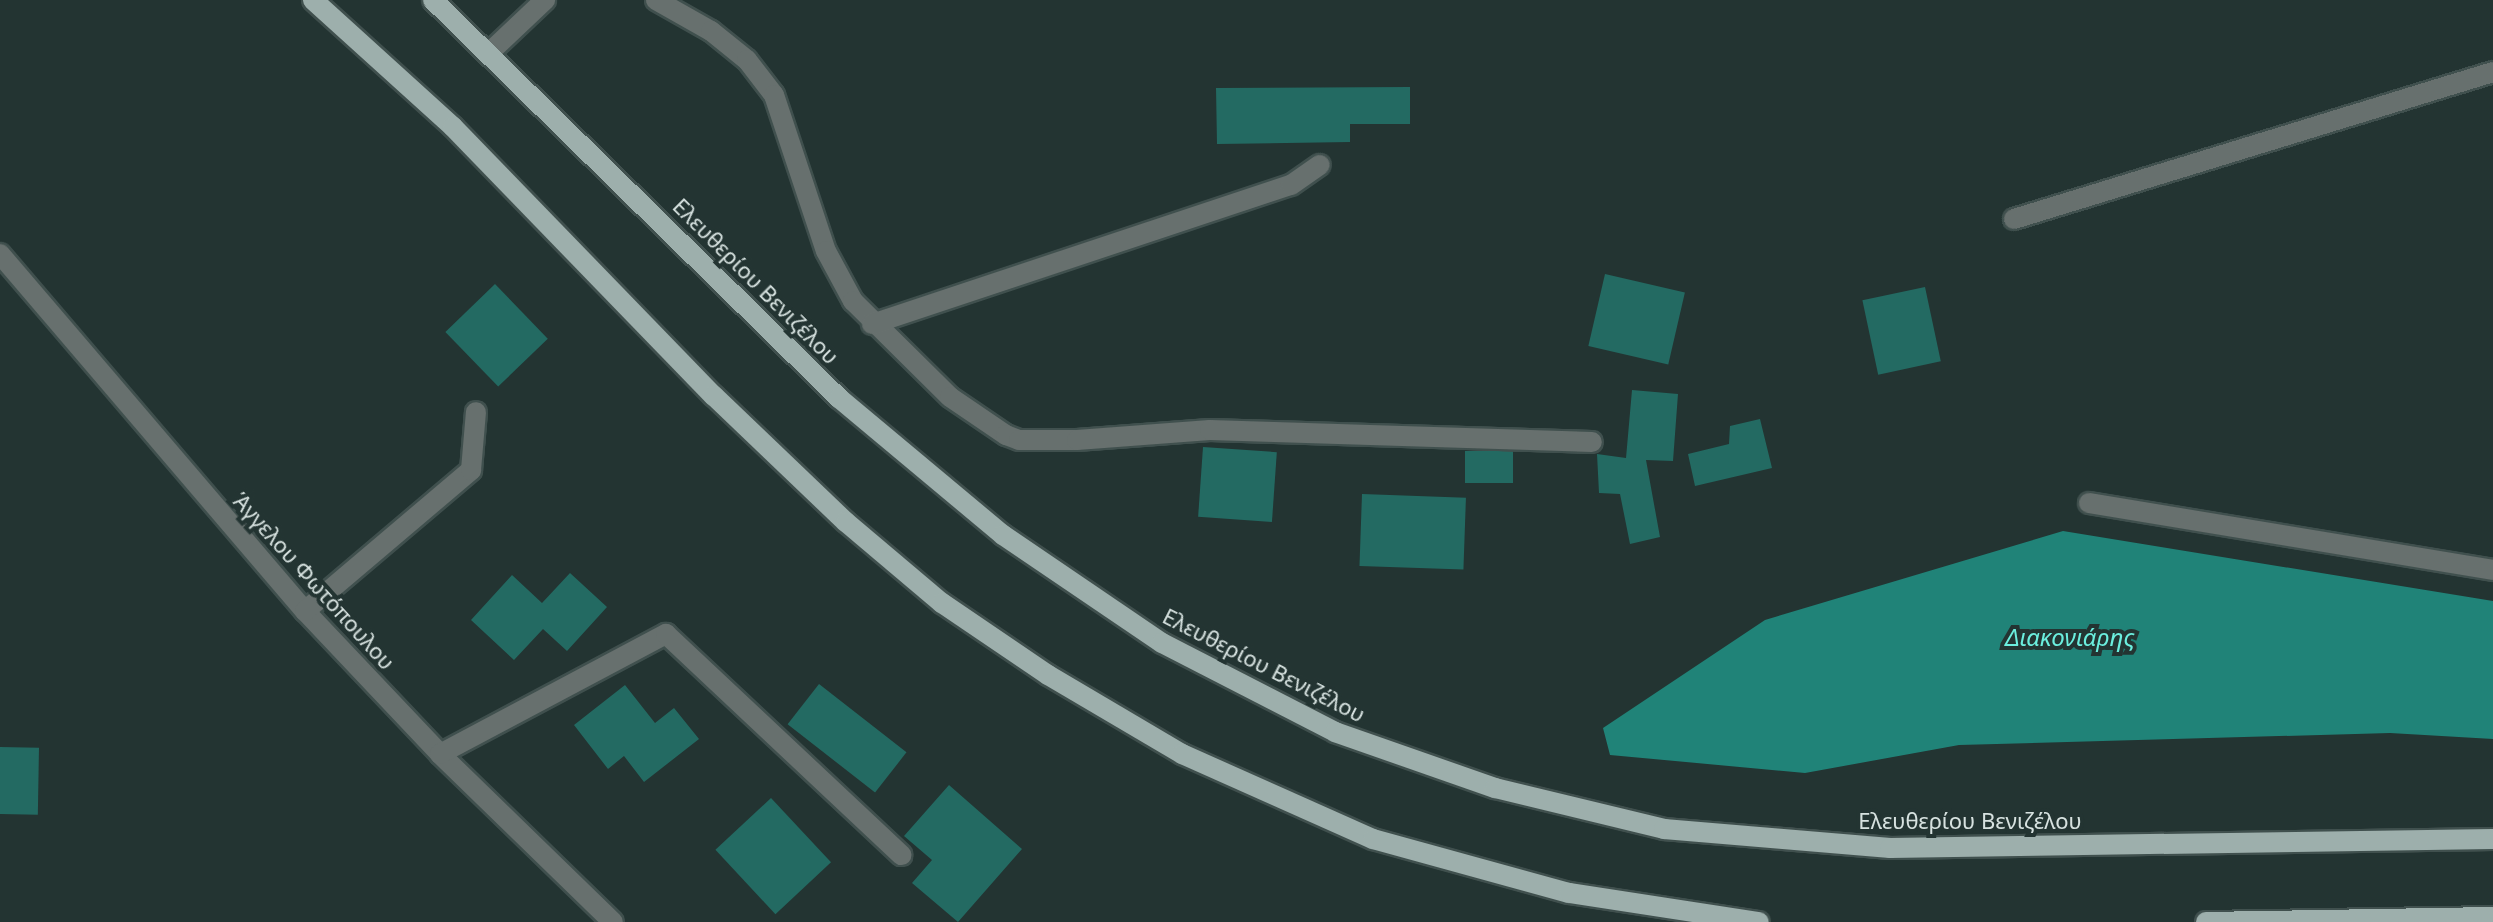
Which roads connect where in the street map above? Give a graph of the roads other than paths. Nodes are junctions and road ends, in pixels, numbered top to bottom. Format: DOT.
graph roads {
  1 [pos="313,0"];
  2 [pos="433,0"];
  3 [pos="545,0"];
  4 [pos="656,0"];
  5 [pos="490,52"];
  6 [pos="2493,72"];
  7 [pos="1320,165"];
  8 [pos="2014,219"];
  9 [pos="0,254"];
  10 [pos="872,324"];
  11 [pos="476,412"];
  12 [pos="1592,442"];
  13 [pos="2089,503"];
  14 [pos="2493,570"];
  15 [pos="305,611"];
  16 [pos="440,754"];
  17 [pos="2493,839"];
  18 [pos="901,855"];
  19 [pos="2493,917"];
  20 [pos="1677,918"];
  21 [pos="2466,920"];
  22 [pos="613,922"];
  23 [pos="1759,922"];
  24 [pos="2206,922"];
  1 -- 20 [label="main road"];
  2 -- 5 [label="main road, Ελευθερίου Βενιζέλου"];
  3 -- 5 [label="street"];
  4 -- 10 [label="street"];
  5 -- 17 [label="main road, Ελευθερίου Βενιζέλου"];
  6 -- 8 [label="street"];
  7 -- 10 [label="street"];
  9 -- 15 [label="street, Άγγελου Φωτόπουλου"];
  10 -- 12 [label="street"];
  11 -- 15 [label="street"];
  13 -- 14 [label="street"];
  15 -- 16 [label="street, Άγγελου Φωτόπουλου"];
  16 -- 18 [label="street"];
  16 -- 22 [label="street, Άγγελου Φωτόπουλου"];
  19 -- 21 [label="main road"];
  20 -- 23 [label="main road"];
  21 -- 24 [label="main road"];
}
